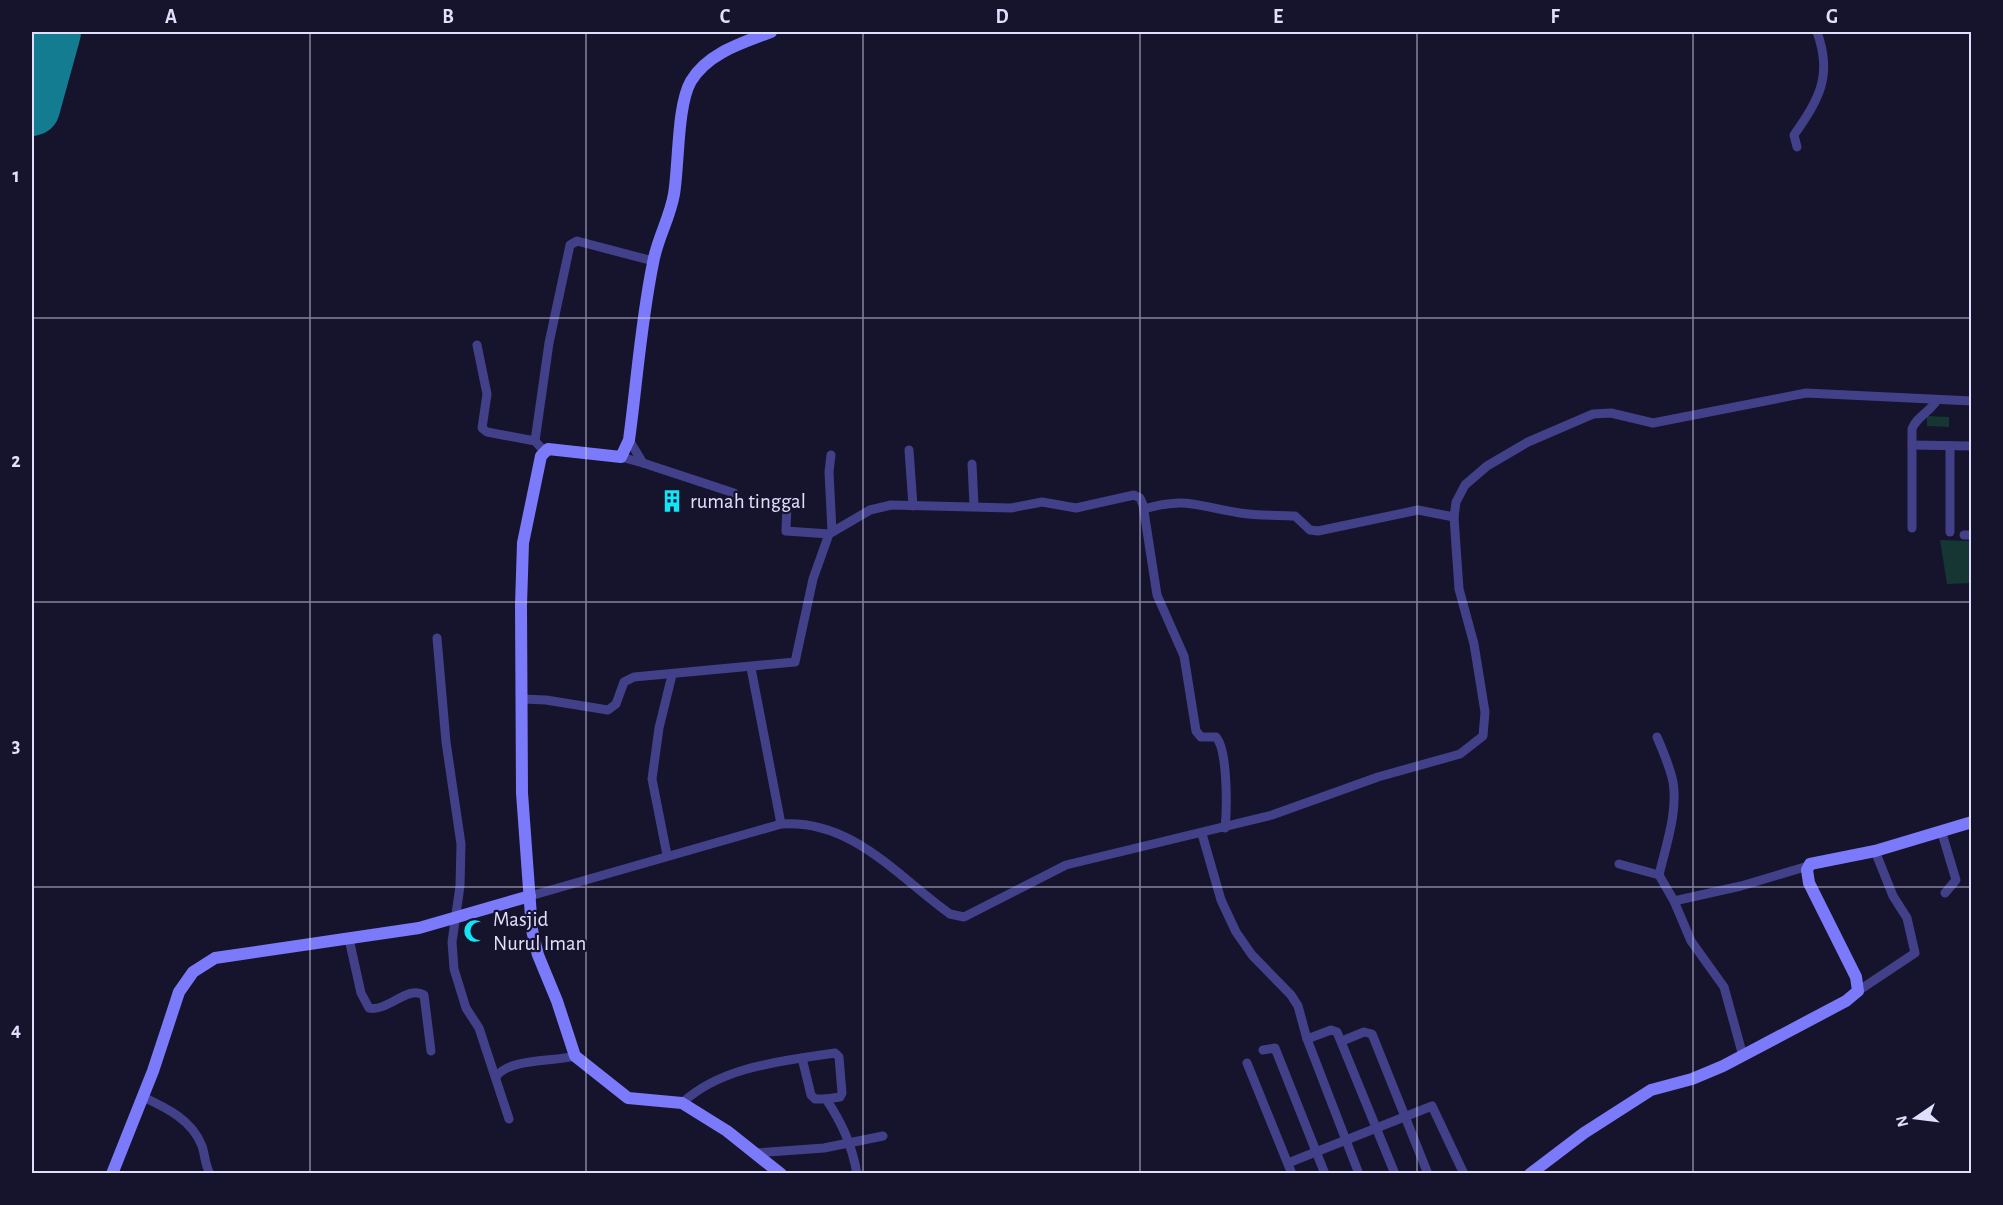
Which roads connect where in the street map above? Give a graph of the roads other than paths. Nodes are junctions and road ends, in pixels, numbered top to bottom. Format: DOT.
graph roads {
  1 [pos="771,32"];
  2 [pos="1817,32"];
  3 [pos="1797,147"];
  4 [pos="653,261"];
  5 [pos="477,345"];
  6 [pos="1937,400"];
  7 [pos="1971,401"];
  8 [pos="629,440"];
  9 [pos="535,441"];
  10 [pos="1912,445"];
  11 [pos="1950,446"];
  12 [pos="1971,446"];
  13 [pos="909,450"];
  14 [pos="544,451"];
  15 [pos="831,455"];
  16 [pos="621,458"];
  17 [pos="643,463"];
  18 [pos="972,464"];
  19 [pos="734,493"];
  20 [pos="787,503"];
  21 [pos="974,505"];
  22 [pos="913,506"];
  23 [pos="1144,509"];
  24 [pos="1454,517"];
  25 [pos="1912,528"];
  26 [pos="830,532"];
  27 [pos="1950,532"];
  28 [pos="437,638"];
  29 [pos="751,668"];
  30 [pos="672,675"];
  31 [pos="523,699"];
  32 [pos="1657,737"];
  33 [pos="1971,822"];
  34 [pos="781,824"];
  35 [pos="1225,828"];
  36 [pos="1941,830"];
  37 [pos="1202,834"];
  38 [pos="1875,851"];
  39 [pos="667,855"];
  40 [pos="1619,864"];
  41 [pos="1808,866"];
  42 [pos="1659,875"];
  43 [pos="1945,893"];
  44 [pos="530,896"];
  45 [pos="1674,901"];
  46 [pos="455,919"];
  47 [pos="349,939"];
  48 [pos="1858,991"];
  49 [pos="1307,1039"];
  50 [pos="1342,1041"];
  51 [pos="1263,1050"];
  52 [pos="431,1051"];
  53 [pos="575,1056"];
  54 [pos="1743,1056"];
  55 [pos="802,1058"];
  56 [pos="1247,1063"];
  57 [pos="496,1077"];
  58 [pos="143,1097"];
  59 [pos="826,1099"];
  60 [pos="682,1103"];
  61 [pos="1406,1116"];
  62 [pos="509,1119"];
  63 [pos="1376,1128"];
  64 [pos="883,1136"];
  65 [pos="1346,1139"];
  66 [pos="851,1143"];
  67 [pos="1316,1152"];
  68 [pos="756,1154"];
  69 [pos="1288,1163"];
  70 [pos="112,1173"];
  71 [pos="210,1173"];
  72 [pos="781,1173"];
  73 [pos="857,1173"];
  74 [pos="1292,1173"];
  75 [pos="1325,1173"];
  76 [pos="1359,1173"];
  77 [pos="1395,1173"];
  78 [pos="1428,1173"];
  79 [pos="1464,1173"];
  80 [pos="1530,1173"];
  1 -- 4 [label="street"];
  2 -- 3 [label="street"];
  4 -- 8 [label="street"];
  4 -- 9 [label="street"];
  5 -- 9 [label="street"];
  6 -- 7 [label="street"];
  6 -- 10 [label="street"];
  6 -- 24 [label="street"];
  8 -- 16 [label="street"];
  8 -- 17 [label="street"];
  9 -- 14 [label="street"];
  10 -- 11 [label="street"];
  10 -- 25 [label="street"];
  11 -- 12 [label="street"];
  11 -- 27 [label="street"];
  13 -- 22 [label="street"];
  14 -- 16 [label="street"];
  14 -- 31 [label="street"];
  15 -- 26 [label="street"];
  16 -- 17 [label="street"];
  17 -- 19 [label="street"];
  18 -- 21 [label="street"];
  20 -- 26 [label="street"];
  21 -- 22 [label="street"];
  21 -- 23 [label="street"];
  22 -- 26 [label="street"];
  23 -- 24 [label="street"];
  23 -- 35 [label="street"];
  24 -- 35 [label="street"];
  26 -- 29 [label="street"];
  28 -- 46 [label="street"];
  29 -- 30 [label="street"];
  29 -- 34 [label="street"];
  30 -- 31 [label="street"];
  30 -- 39 [label="street"];
  31 -- 44 [label="street"];
  32 -- 42 [label="street"];
  33 -- 36 [label="street"];
  34 -- 37 [label="street"];
  34 -- 39 [label="street"];
  35 -- 37 [label="street"];
  36 -- 38 [label="street"];
  36 -- 43 [label="street"];
  37 -- 49 [label="street"];
  38 -- 41 [label="street"];
  38 -- 48 [label="street"];
  39 -- 44 [label="street"];
  40 -- 42 [label="street"];
  41 -- 45 [label="street"];
  41 -- 48 [label="street"];
  42 -- 45 [label="street"];
  44 -- 46 [label="street"];
  44 -- 53 [label="street"];
  45 -- 54 [label="street"];
  46 -- 47 [label="street"];
  46 -- 57 [label="street"];
  47 -- 52 [label="street"];
  47 -- 58 [label="street"];
  48 -- 54 [label="street"];
  49 -- 50 [label="street"];
  49 -- 65 [label="street"];
  50 -- 61 [label="street"];
  50 -- 63 [label="street"];
  51 -- 67 [label="street"];
  53 -- 57 [label="street"];
  53 -- 60 [label="street"];
  54 -- 80 [label="street"];
  55 -- 59 [label="street"];
  55 -- 59 [label="street"];
  55 -- 60 [label="street"];
  56 -- 69 [label="street"];
  57 -- 62 [label="street"];
  58 -- 70 [label="street"];
  58 -- 71 [label="street"];
  59 -- 66 [label="street"];
  60 -- 68 [label="street"];
  61 -- 63 [label="street"];
  61 -- 78 [label="street"];
  61 -- 79 [label="street"];
  63 -- 65 [label="street"];
  63 -- 77 [label="street"];
  64 -- 66 [label="street"];
  65 -- 67 [label="street"];
  65 -- 76 [label="street"];
  66 -- 68 [label="street"];
  66 -- 73 [label="street"];
  67 -- 69 [label="street"];
  67 -- 75 [label="street"];
  68 -- 72 [label="street"];
  69 -- 74 [label="street"];
}
